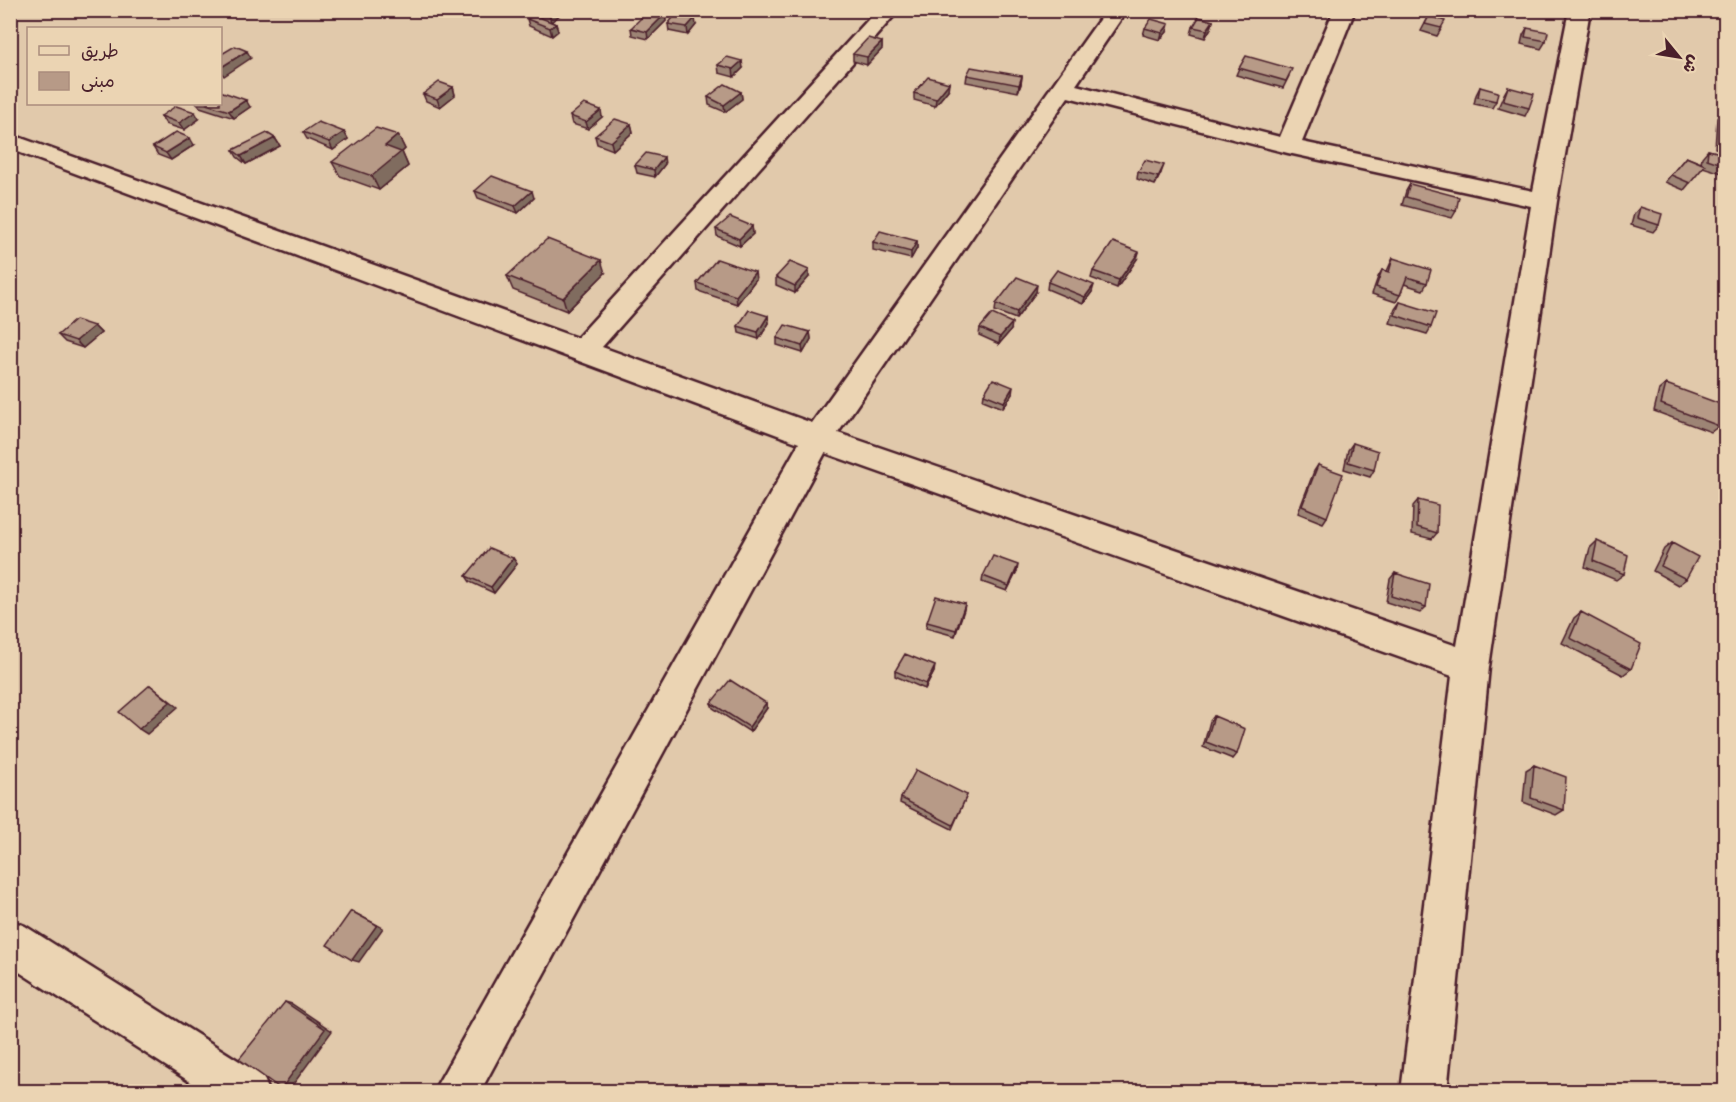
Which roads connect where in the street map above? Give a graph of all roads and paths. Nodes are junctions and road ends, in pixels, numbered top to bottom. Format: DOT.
graph roads {
  1 [pos="889,10"];
  2 [pos="1117,10"];
  3 [pos="1345,10"];
  4 [pos="1580,10"];
  5 [pos="1064,89"];
  6 [pos="10,141"];
  7 [pos="1288,146"];
  8 [pos="1544,201"];
  9 [pos="581,352"];
  10 [pos="818,438"];
  11 [pos="1470,667"];
  12 [pos="10,941"];
  13 [pos="247,1092"];
  14 [pos="455,1092"];
  15 [pos="1424,1092"];
  1 -- 9 [label="street"];
  2 -- 5 [label="street"];
  3 -- 7 [label="street"];
  4 -- 8 [label="street"];
  5 -- 7 [label="street"];
  5 -- 10 [label="street"];
  6 -- 9 [label="street"];
  7 -- 8 [label="street"];
  8 -- 11 [label="street"];
  9 -- 10 [label="street"];
  10 -- 11 [label="street"];
  10 -- 14 [label="street"];
  11 -- 15 [label="street"];
  12 -- 13 [label="street"];
}
